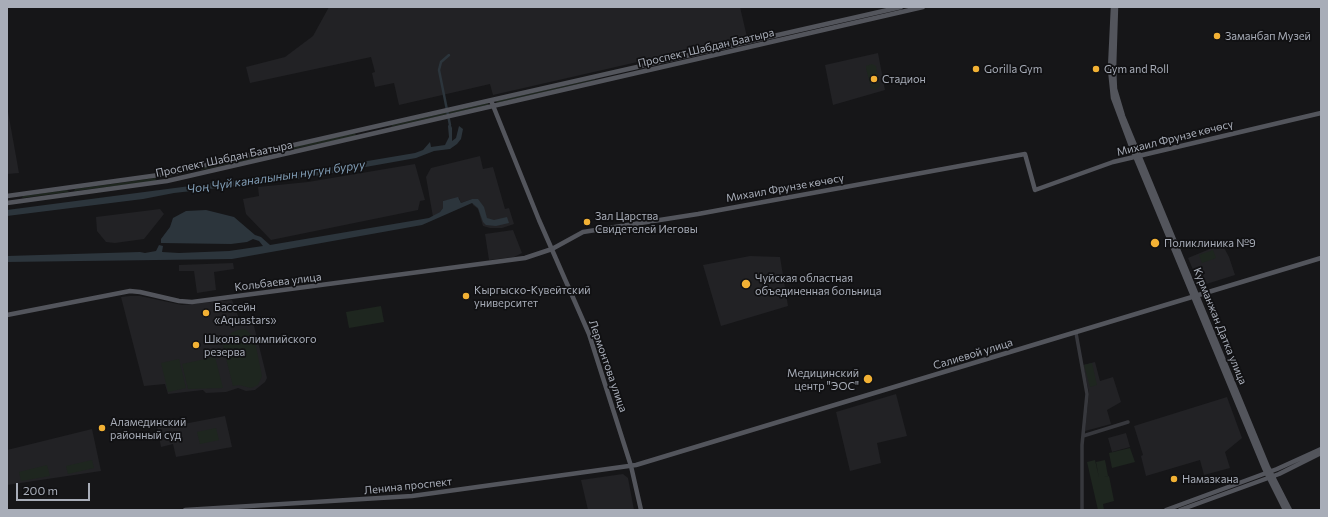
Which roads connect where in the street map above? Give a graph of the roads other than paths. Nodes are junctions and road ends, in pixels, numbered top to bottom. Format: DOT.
graph roads {
  1 [pos="901,7"];
  2 [pos="923,7"];
  3 [pos="1113,7"];
  4 [pos="1116,7"];
  5 [pos="797,31"];
  6 [pos="798,36"];
  7 [pos="711,50"];
  8 [pos="700,53"];
  9 [pos="712,56"];
  10 [pos="702,58"];
  11 [pos="660,62"];
  12 [pos="662,68"];
  13 [pos="596,76"];
  14 [pos="598,82"];
  15 [pos="491,100"];
  16 [pos="493,106"];
  17 [pos="1321,113"];
  18 [pos="389,124"];
  19 [pos="391,130"];
  20 [pos="357,131"];
  21 [pos="358,138"];
  22 [pos="268,151"];
  23 [pos="1137,156"];
  24 [pos="270,158"];
  25 [pos="199,167"];
  26 [pos="200,174"];
  27 [pos="159,176"];
  28 [pos="160,183"];
  29 [pos="71,188"];
  30 [pos="72,194"];
  31 [pos="18,195"];
  32 [pos="7,196"];
  33 [pos="19,202"];
  34 [pos="7,203"];
  35 [pos="552,249"];
  36 [pos="1321,258"];
  37 [pos="1196,296"];
  38 [pos="7,315"];
  39 [pos="1076,333"];
  40 [pos="1128,422"];
  41 [pos="1083,436"];
  42 [pos="1321,449"];
  43 [pos="1321,453"];
  44 [pos="631,466"];
  45 [pos="1271,474"];
  46 [pos="185,510"];
  47 [pos="641,510"];
  48 [pos="1082,510"];
  49 [pos="1166,510"];
  50 [pos="1180,510"];
  51 [pos="1285,510"];
  52 [pos="1290,510"];
  1 -- 5 [label="main road, Проспект Шабдан Баатыра"];
  2 -- 6 [label="main road, Проспект Шабдан Баатыра"];
  3 -- 23 [label="main road, Курманжан Датка улица"];
  4 -- 23 [label="main road, Курманжан Датка улица"];
  5 -- 6 [label="main road"];
  5 -- 7 [label="main road, Проспект Шабдан Баатыра"];
  6 -- 9 [label="main road, Проспект Шабдан Баатыра"];
  7 -- 8 [label="main road, Проспект Шабдан Баатыра"];
  7 -- 9 [label="main road"];
  8 -- 10 [label="main road"];
  8 -- 11 [label="main road, Проспект Шабдан Баатыра"];
  9 -- 10 [label="main road, Проспект Шабдан Баатыра"];
  10 -- 12 [label="main road, Проспект Шабдан Баатыра"];
  11 -- 12 [label="main road"];
  11 -- 13 [label="main road, Проспект Шабдан Баатыра"];
  12 -- 14 [label="main road, Проспект Шабдан Баатыра"];
  13 -- 14 [label="main road"];
  13 -- 15 [label="main road, Проспект Шабдан Баатыра"];
  14 -- 16 [label="main road, Проспект Шабдан Баатыра"];
  15 -- 16 [label="main road, Лермонтова улица"];
  15 -- 18 [label="main road, Проспект Шабдан Баатыра"];
  16 -- 19 [label="main road, Проспект Шабдан Баатыра"];
  16 -- 35 [label="main road, Лермонтова улица"];
  17 -- 23 [label="main road, Михаил Фрунзе көчөсү"];
  18 -- 19 [label="main road"];
  18 -- 20 [label="main road, Проспект Шабдан Баатыра"];
  19 -- 21 [label="main road, Проспект Шабдан Баатыра"];
  20 -- 21 [label="main road"];
  20 -- 22 [label="main road, Проспект Шабдан Баатыра"];
  21 -- 24 [label="main road, Проспект Шабдан Баатыра"];
  22 -- 24 [label="main road"];
  22 -- 25 [label="main road, Проспект Шабдан Баатыра"];
  23 -- 35 [label="main road, Михаил Фрунзе көчөсү"];
  23 -- 37 [label="main road, Курманжан Датка улица"];
  24 -- 26 [label="main road, Проспект Шабдан Баатыра"];
  25 -- 26 [label="main road"];
  25 -- 27 [label="main road, Проспект Шабдан Баатыра"];
  26 -- 28 [label="main road, Проспект Шабдан Баатыра"];
  27 -- 28 [label="main road"];
  27 -- 29 [label="main road, Проспект Шабдан Баатыра"];
  28 -- 30 [label="main road, Проспект Шабдан Баатыра"];
  29 -- 30 [label="main road"];
  29 -- 31 [label="main road, Проспект Шабдан Баатыра"];
  30 -- 33 [label="main road, Проспект Шабдан Баатыра"];
  31 -- 32 [label="main road, Проспект Шабдан Баатыра"];
  31 -- 33 [label="main road"];
  33 -- 34 [label="main road, Проспект Шабдан Баатыра"];
  35 -- 38 [label="main road, Кольбаева улица"];
  35 -- 44 [label="main road, Лермонтова улица"];
  36 -- 37 [label="main road, Салиевой улица"];
  37 -- 39 [label="main road, Салиевой улица"];
  37 -- 45 [label="main road, Курманжан Датка улица"];
  39 -- 41 [label="street"];
  39 -- 44 [label="main road, Салиевой улица"];
  40 -- 41 [label="street"];
  41 -- 48 [label="street"];
  42 -- 45 [label="main road"];
  43 -- 45 [label="main road"];
  44 -- 46 [label="main road, Ленина проспект"];
  44 -- 47 [label="main road, Лермонтова улица"];
  45 -- 49 [label="main road"];
  45 -- 50 [label="main road"];
  45 -- 51 [label="main road, Курманжан Датка улица"];
  45 -- 52 [label="main road, Курманжан Датка улица"];
}
